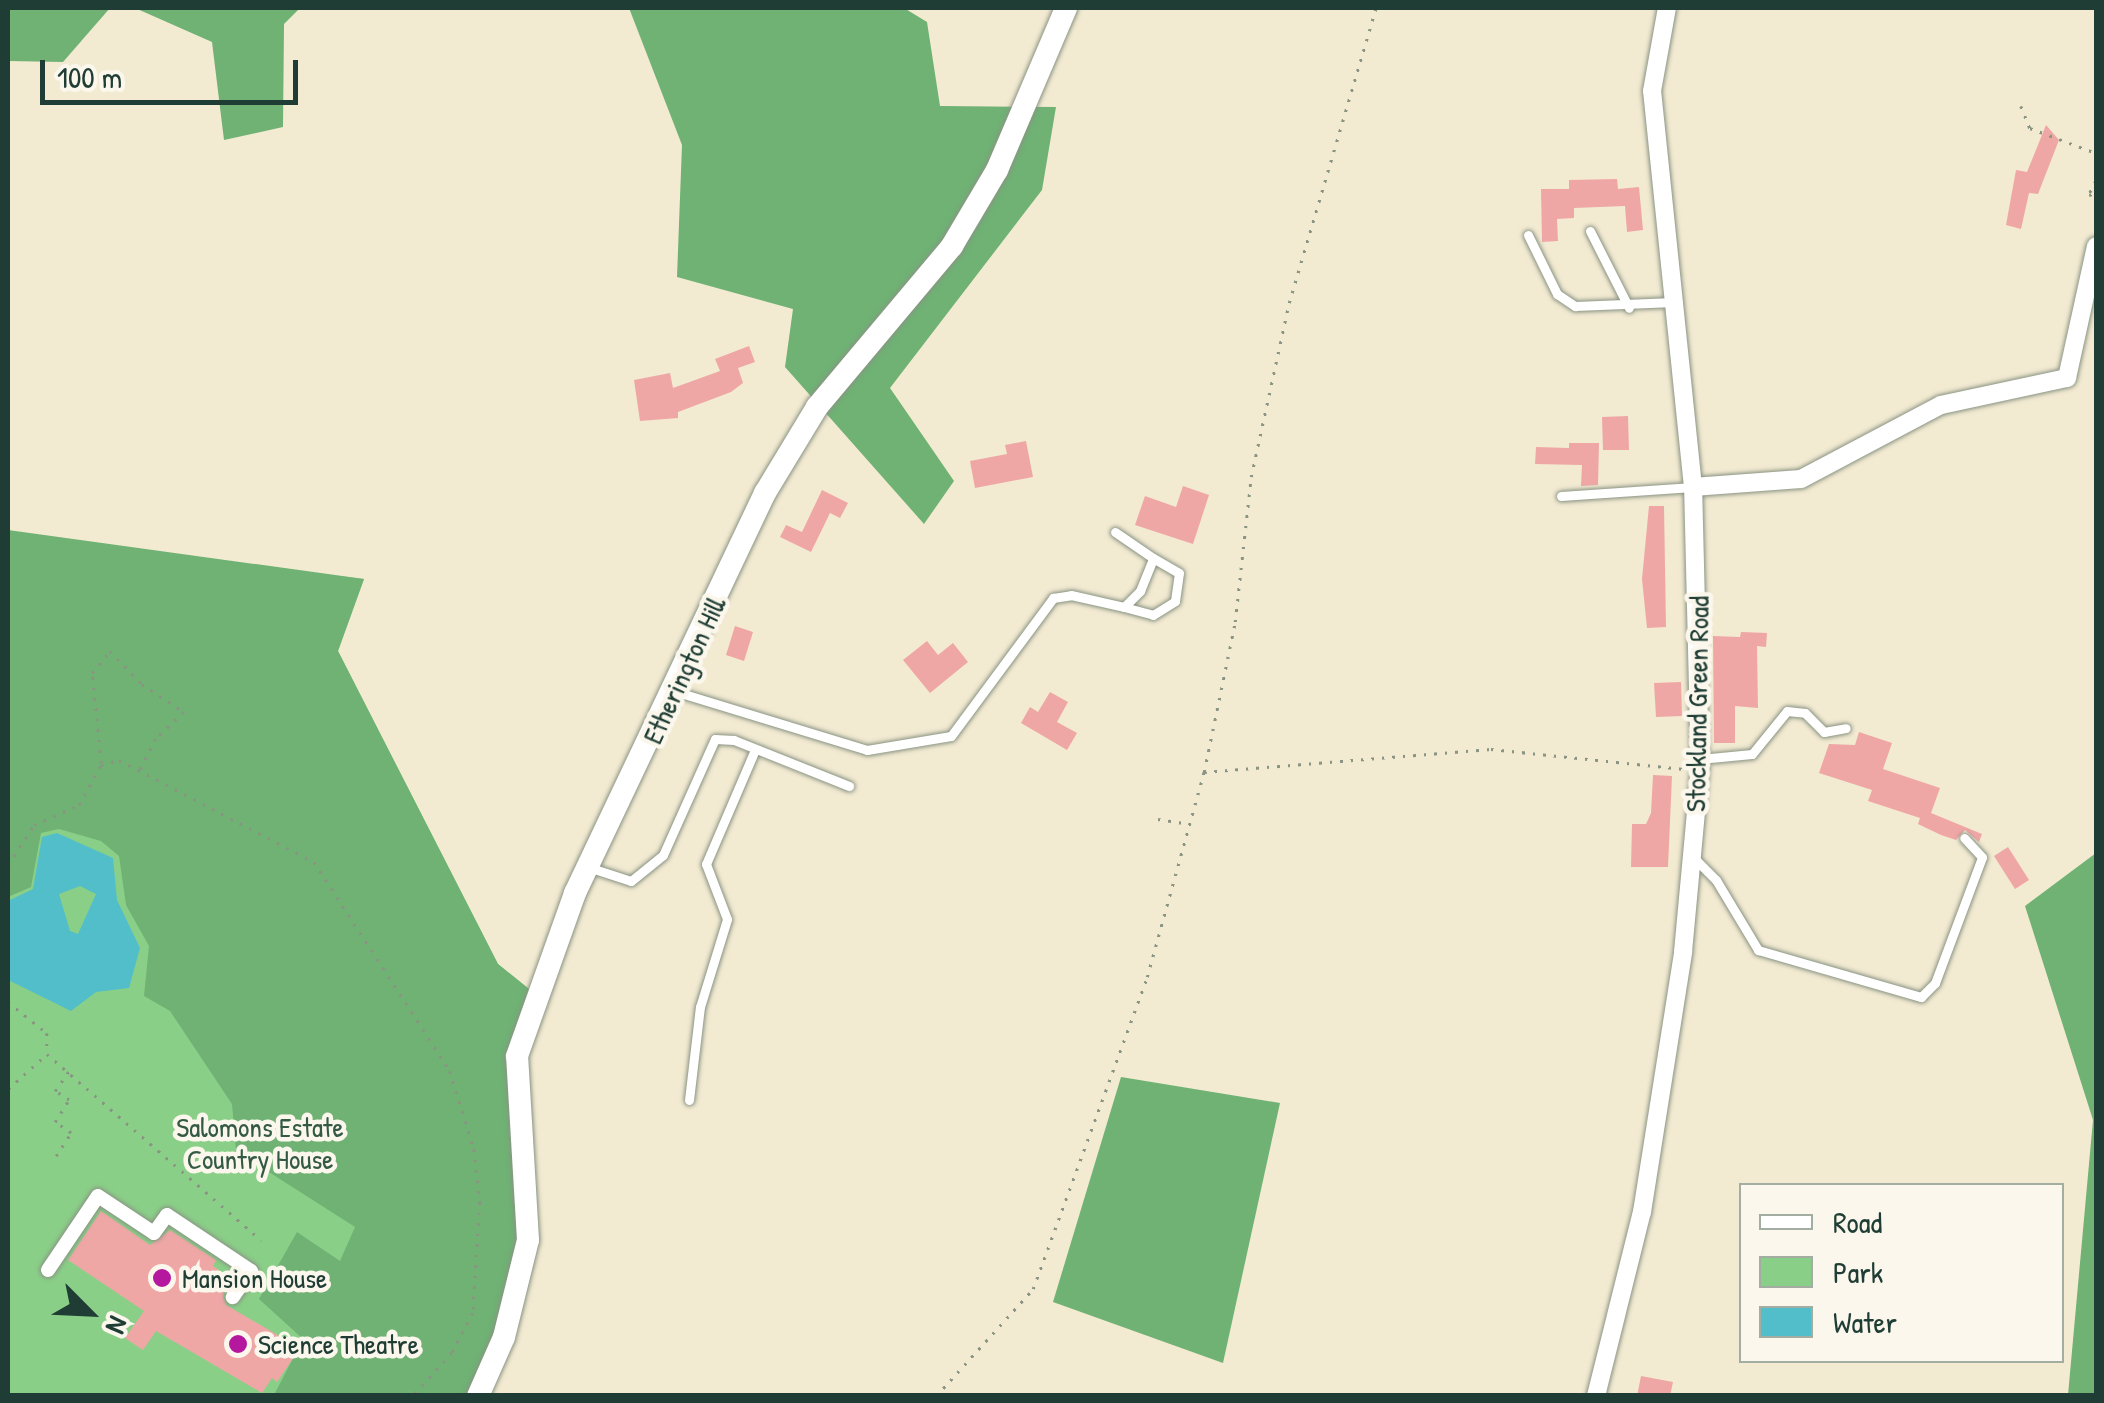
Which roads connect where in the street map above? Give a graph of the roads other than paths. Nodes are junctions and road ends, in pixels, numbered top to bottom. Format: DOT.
graph roads {
  1 [pos="1066,8"];
  2 [pos="1668,8"];
  3 [pos="1590,231"];
  4 [pos="1528,236"];
  5 [pos="2096,246"];
  6 [pos="1674,302"];
  7 [pos="1629,308"];
  8 [pos="1693,487"];
  9 [pos="1561,496"];
  10 [pos="1115,532"];
  11 [pos="1153,558"];
  12 [pos="1124,607"];
  13 [pos="674,691"];
  14 [pos="1846,728"];
  15 [pos="754,752"];
  16 [pos="1700,764"];
  17 [pos="849,786"];
  18 [pos="1964,838"];
  19 [pos="1693,858"];
  20 [pos="588,867"];
  21 [pos="689,1100"];
  22 [pos="48,1270"];
  23 [pos="233,1297"];
  24 [pos="478,1396"];
  25 [pos="1596,1396"];
  1 -- 13 [label="street, Etherington Hill"];
  2 -- 6 [label="street, Stockland Green Road"];
  3 -- 7 [label="lane"];
  4 -- 7 [label="lane"];
  5 -- 8 [label="street"];
  6 -- 7 [label="lane"];
  6 -- 8 [label="street, Stockland Green Road"];
  8 -- 9 [label="lane"];
  8 -- 16 [label="street, Stockland Green Road"];
  10 -- 11 [label="lane"];
  11 -- 12 [label="lane"];
  11 -- 12 [label="lane"];
  12 -- 13 [label="lane"];
  13 -- 20 [label="street, Etherington Hill"];
  14 -- 16 [label="lane"];
  15 -- 17 [label="lane"];
  15 -- 20 [label="lane"];
  15 -- 21 [label="lane"];
  16 -- 19 [label="street, Stockland Green Road"];
  18 -- 19 [label="lane"];
  19 -- 25 [label="street, Stockland Green Road"];
  20 -- 24 [label="street, Etherington Hill"];
  22 -- 23 [label="street"];
}
